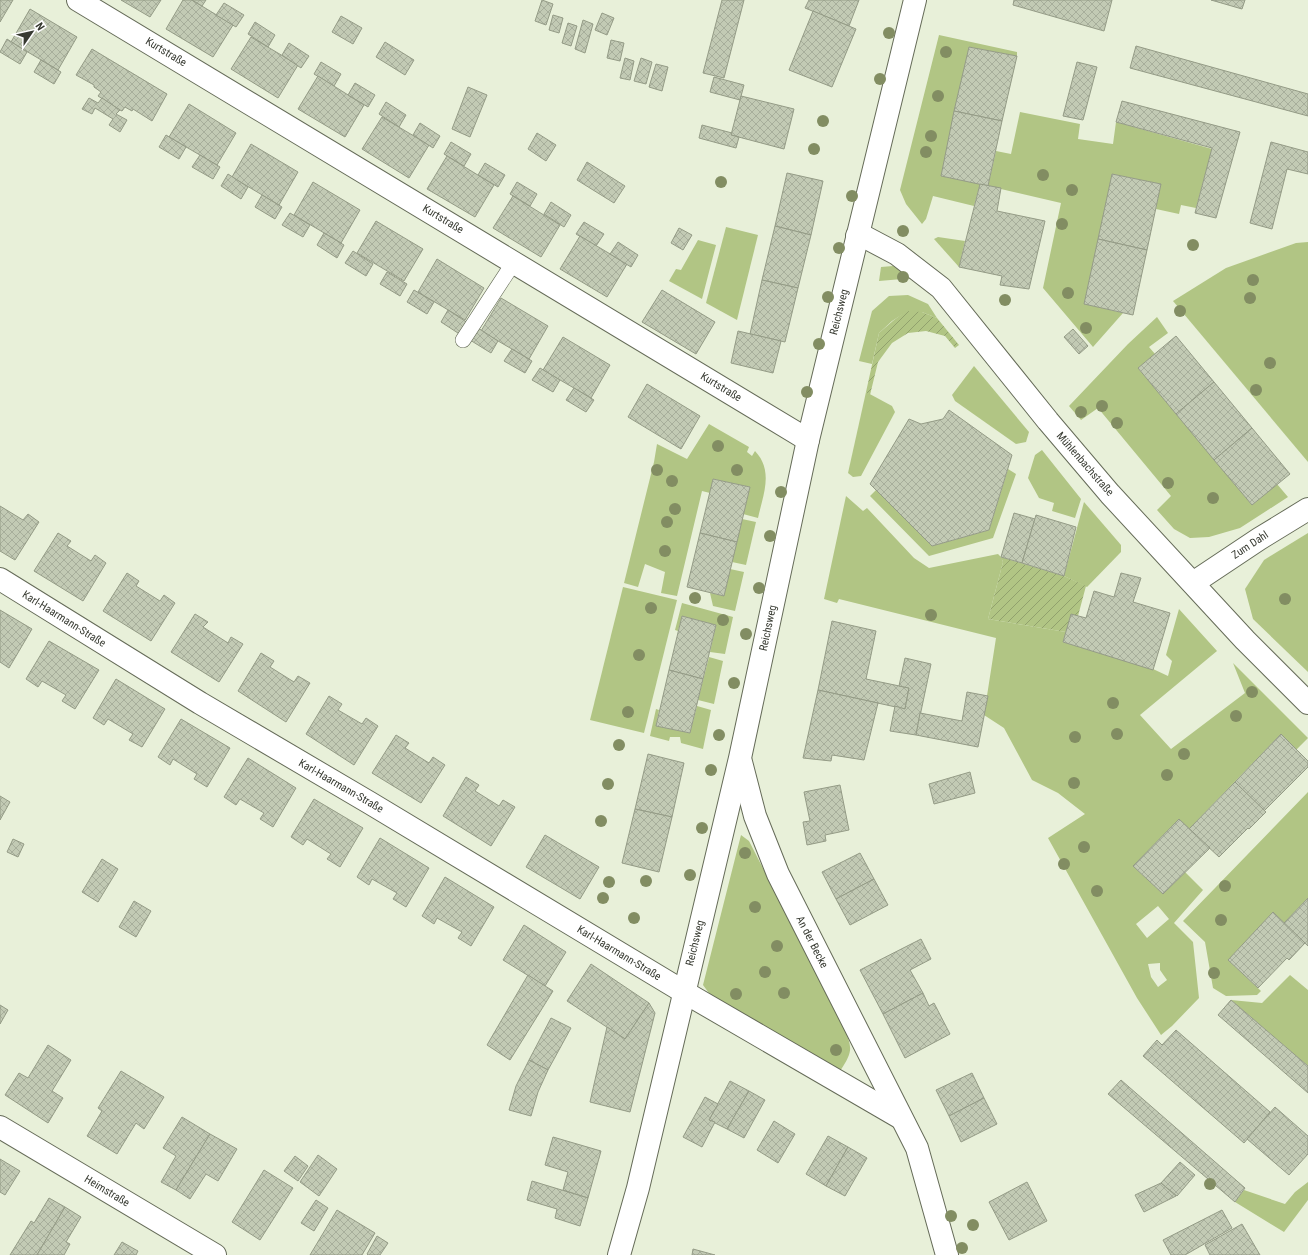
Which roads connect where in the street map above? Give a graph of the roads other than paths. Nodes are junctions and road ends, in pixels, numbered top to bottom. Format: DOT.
graph roads {
  1 [pos="78,0"];
  2 [pos="915,0"];
  3 [pos="857,236"];
  4 [pos="514,262"];
  5 [pos="463,340"];
  6 [pos="808,440"];
  7 [pos="1308,509"];
  8 [pos="0,579"];
  9 [pos="1194,584"];
  10 [pos="1308,703"];
  11 [pos="740,758"];
  12 [pos="684,992"];
  13 [pos="901,1118"];
  14 [pos="0,1126"];
  15 [pos="214,1255"];
  16 [pos="619,1255"];
  17 [pos="947,1255"];
  1 -- 4 [label="street, Kurtstraße"];
  2 -- 3 [label="street, Reichsweg"];
  3 -- 6 [label="street, Reichsweg"];
  3 -- 9 [label="street, Mühlenbachstraße"];
  4 -- 5 [label="lane"];
  4 -- 6 [label="street, Kurtstraße"];
  6 -- 11 [label="street, Reichsweg"];
  7 -- 9 [label="street, Zum Dahl"];
  8 -- 12 [label="street, Karl-Haarmann-Straße"];
  9 -- 10 [label="street, Mühlenbachstraße"];
  11 -- 12 [label="street, Reichsweg"];
  11 -- 13 [label="street, An der Becke"];
  12 -- 13 [label="street"];
  12 -- 16 [label="street, Reichsweg"];
  13 -- 17 [label="street, An der Becke"];
  14 -- 15 [label="street, Heimstraße"];
}
